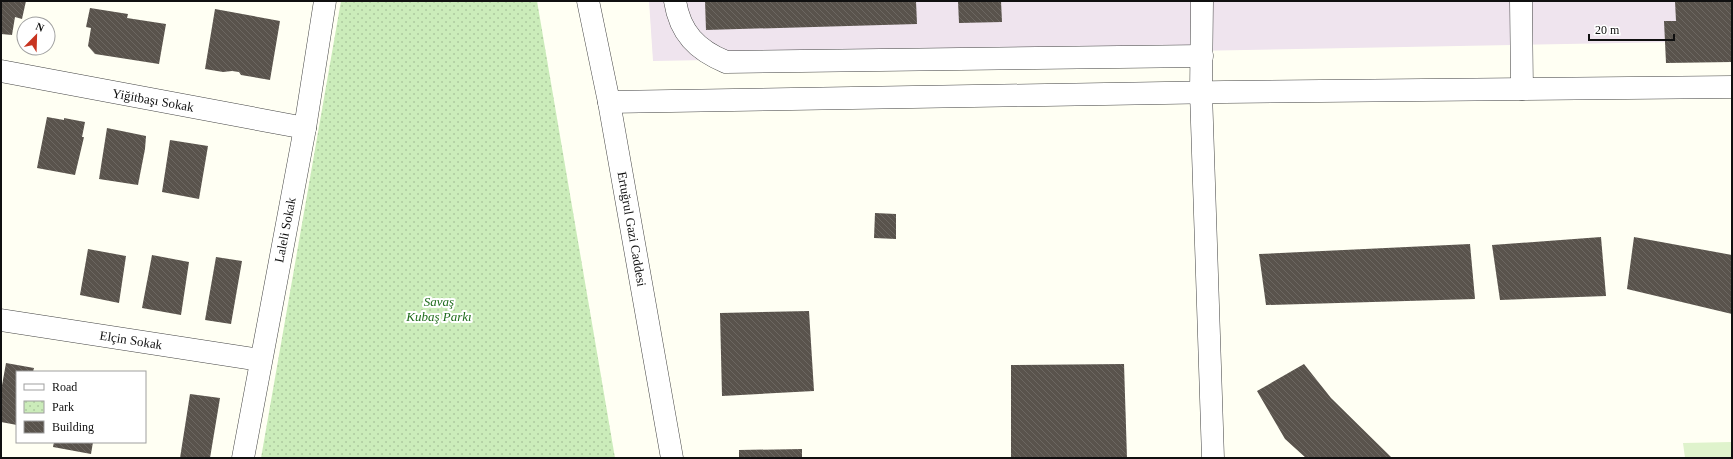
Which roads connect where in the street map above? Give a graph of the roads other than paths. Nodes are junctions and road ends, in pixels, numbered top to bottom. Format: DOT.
graph roads {
  1 [pos="325,1"];
  2 [pos="588,1"];
  3 [pos="675,1"];
  4 [pos="1202,1"];
  5 [pos="1521,1"];
  6 [pos="1202,56"];
  7 [pos="1,72"];
  8 [pos="1732,87"];
  9 [pos="1522,89"];
  10 [pos="1201,92"];
  11 [pos="609,102"];
  12 [pos="305,128"];
  13 [pos="1,320"];
  14 [pos="260,360"];
  15 [pos="243,458"];
  16 [pos="672,458"];
  17 [pos="1213,458"];
  1 -- 12 [label="street, Laleli Sokak"];
  2 -- 11 [label="street, Ertuğrul Gazi Caddesi"];
  3 -- 6 [label="street"];
  4 -- 6 [label="street"];
  5 -- 9 [label="street"];
  6 -- 10 [label="street"];
  7 -- 12 [label="street, Yiğitbaşı Sokak"];
  8 -- 9 [label="street"];
  9 -- 10 [label="street"];
  10 -- 11 [label="street"];
  10 -- 17 [label="street"];
  11 -- 16 [label="street, Ertuğrul Gazi Caddesi"];
  12 -- 14 [label="street, Laleli Sokak"];
  13 -- 14 [label="street, Elçin Sokak"];
  14 -- 15 [label="street, Laleli Sokak"];
}
